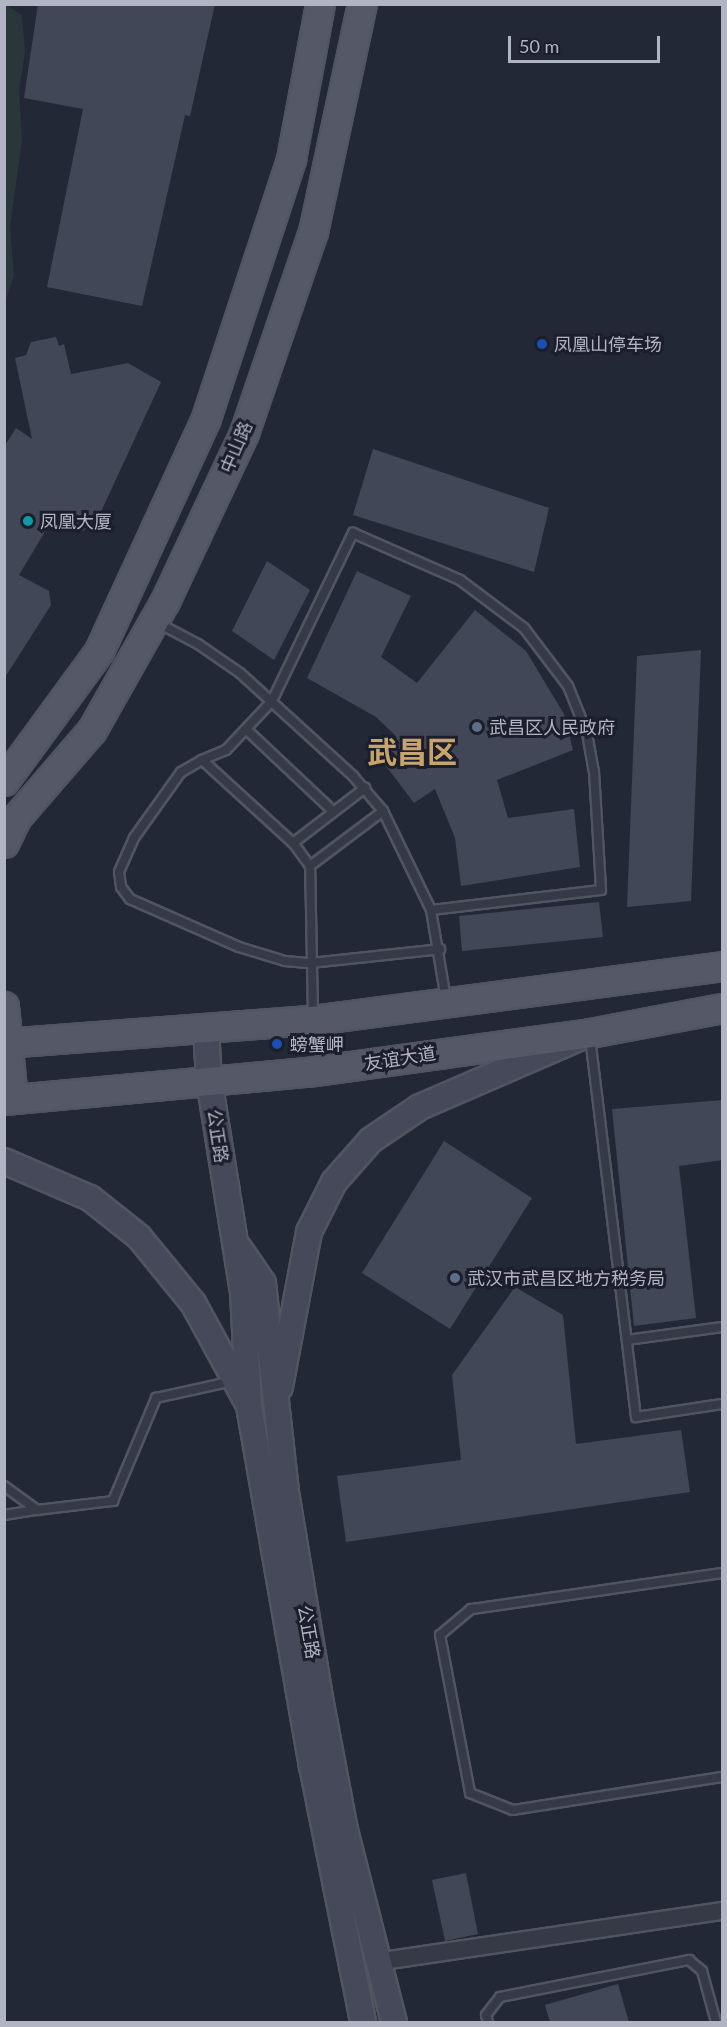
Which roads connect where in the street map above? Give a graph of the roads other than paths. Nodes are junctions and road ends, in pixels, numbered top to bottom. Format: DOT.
graph roads {
  1 [pos="320,4"];
  2 [pos="362,4"];
  3 [pos="154,621"];
  4 [pos="272,701"];
  5 [pos="248,731"];
  6 [pos="202,760"];
  7 [pos="4,781"];
  8 [pos="365,788"];
  9 [pos="383,811"];
  10 [pos="333,812"];
  11 [pos="4,843"];
  12 [pos="292,843"];
  13 [pos="310,866"];
  14 [pos="431,910"];
  15 [pos="440,949"];
  16 [pos="310,963"];
  17 [pos="723,966"];
  18 [pos="446,1000"];
  19 [pos="4,1006"];
  20 [pos="723,1008"];
  21 [pos="313,1020"];
  22 [pos="206,1028"];
  23 [pos="590,1033"];
  24 [pos="7,1043"];
  25 [pos="209,1080"];
  26 [pos="9,1100"];
  27 [pos="7,1163"];
  28 [pos="236,1244"];
  29 [pos="723,1327"];
  30 [pos="627,1340"];
  31 [pos="236,1381"];
  32 [pos="723,1404"];
  33 [pos="249,1406"];
  34 [pos="275,1413"];
  35 [pos="4,1486"];
  36 [pos="37,1510"];
  37 [pos="4,1515"];
  38 [pos="723,1573"];
  39 [pos="723,1777"];
  40 [pos="723,1911"];
  41 [pos="376,1962"];
  42 [pos="363,2022"];
  43 [pos="394,2022"];
  44 [pos="488,2022"];
  45 [pos="716,2022"];
  1 -- 7 [label="main road"];
  2 -- 3 [label="main road, 中山路"];
  3 -- 4 [label="lane"];
  3 -- 11 [label="main road, 中山路"];
  4 -- 5 [label="lane"];
  4 -- 8 [label="lane"];
  4 -- 14 [label="lane"];
  5 -- 6 [label="lane"];
  5 -- 10 [label="lane"];
  6 -- 12 [label="lane"];
  6 -- 16 [label="lane"];
  8 -- 9 [label="lane"];
  8 -- 10 [label="lane"];
  9 -- 13 [label="lane"];
  9 -- 14 [label="lane"];
  10 -- 12 [label="lane"];
  12 -- 13 [label="lane"];
  13 -- 16 [label="lane"];
  14 -- 15 [label="lane"];
  15 -- 16 [label="lane"];
  15 -- 18 [label="lane"];
  16 -- 21 [label="lane"];
  17 -- 18 [label="main road"];
  18 -- 21 [label="main road"];
  19 -- 24 [label="main road"];
  20 -- 23 [label="main road, 友谊大道"];
  21 -- 22 [label="main road"];
  22 -- 24 [label="main road"];
  22 -- 25 [label="main road, 公正路"];
  23 -- 25 [label="main road, 友谊大道"];
  23 -- 30 [label="lane"];
  23 -- 34 [label="main road"];
  24 -- 26 [label="main road"];
  25 -- 26 [label="main road, 友谊大道"];
  25 -- 28 [label="main road, 公正路"];
  27 -- 31 [label="main road"];
  28 -- 33 [label="main road, 公正路"];
  28 -- 34 [label="main road, 公正路"];
  29 -- 30 [label="lane"];
  30 -- 32 [label="lane"];
  31 -- 33 [label="main road"];
  31 -- 36 [label="lane"];
  33 -- 42 [label="main road, 公正路"];
  34 -- 41 [label="main road, 公正路"];
  35 -- 36 [label="lane"];
  36 -- 37 [label="lane"];
  38 -- 39 [label="lane"];
  40 -- 41 [label="street"];
  41 -- 43 [label="main road, 公正路"];
  44 -- 45 [label="lane"];
}
